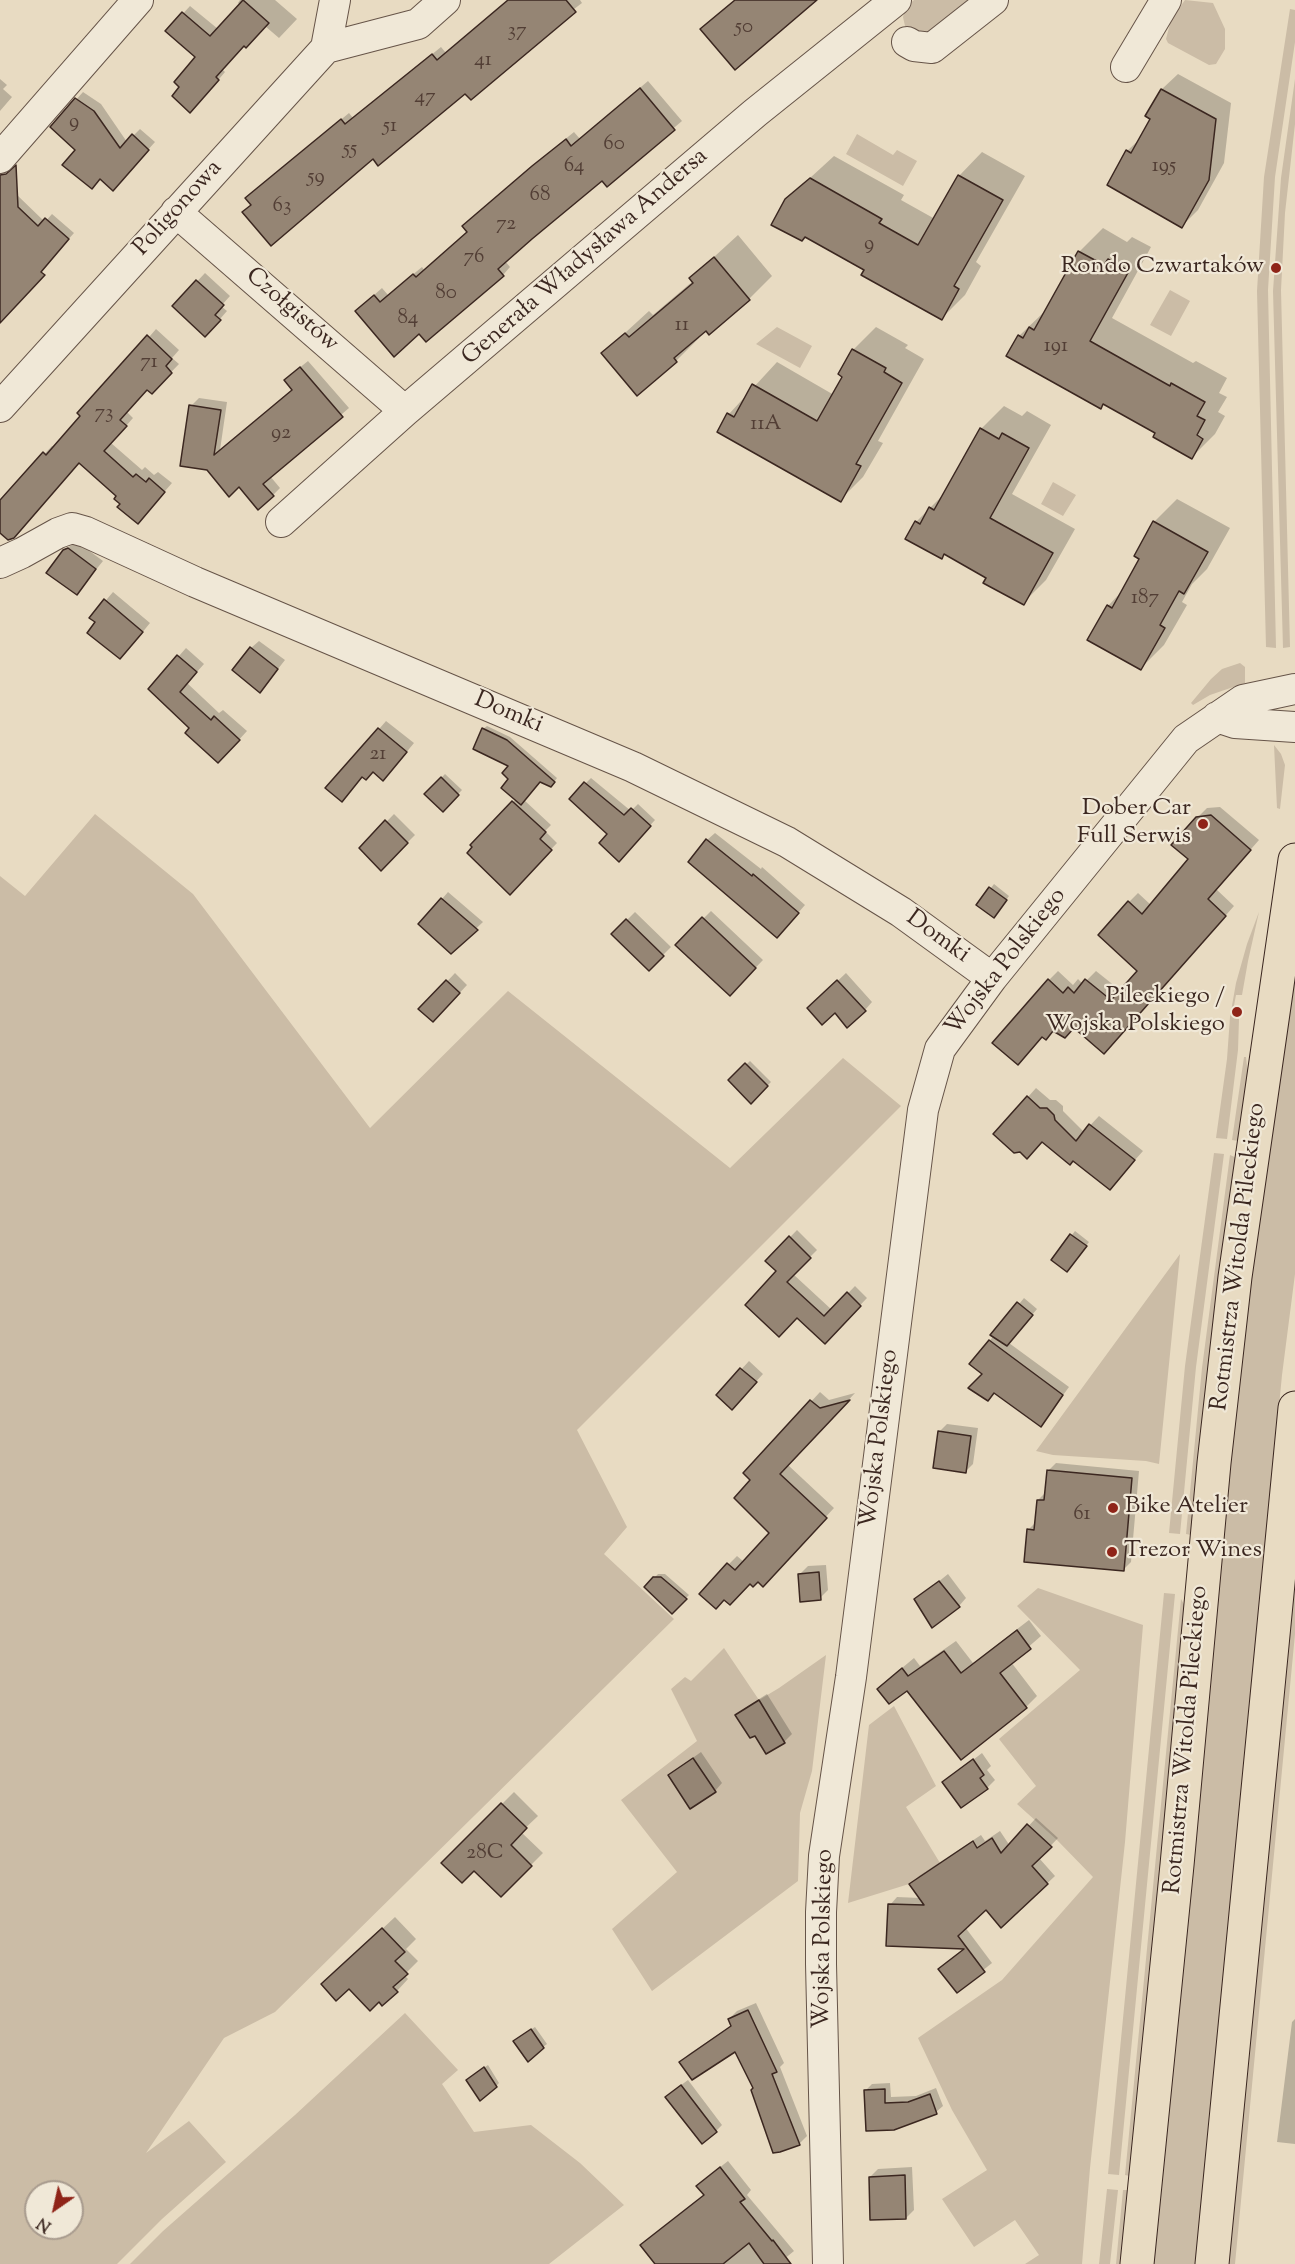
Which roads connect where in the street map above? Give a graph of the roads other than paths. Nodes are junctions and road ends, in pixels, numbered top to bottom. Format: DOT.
graph roads {
  1 [pos="138,0"];
  2 [pos="335,0"];
  3 [pos="444,0"];
  4 [pos="896,0"];
  5 [pos="993,0"];
  6 [pos="1166,0"];
  7 [pos="907,42"];
  8 [pos="326,48"];
  9 [pos="1126,67"];
  10 [pos="0,158"];
  11 [pos="176,212"];
  12 [pos="0,407"];
  13 [pos="405,411"];
  14 [pos="281,522"];
  15 [pos="0,563"];
  16 [pos="1295,689"];
  17 [pos="1217,717"];
  18 [pos="1295,727"];
  19 [pos="1295,860"];
  20 [pos="992,978"];
  21 [pos="1295,1408"];
  22 [pos="828,2264"];
  23 [pos="1137,2264"];
  24 [pos="1212,2264"];
  1 -- 10 [label="street"];
  2 -- 8 [label="street"];
  3 -- 8 [label="street"];
  4 -- 13 [label="street, Generała Władysława Andersa"];
  5 -- 7 [label="street"];
  6 -- 9 [label="street"];
  8 -- 11 [label="street, Poligonowa"];
  11 -- 12 [label="street, Poligonowa"];
  11 -- 13 [label="street, Czołgistów"];
  13 -- 14 [label="street, Generała Władysława Andersa"];
  15 -- 20 [label="street, Domki"];
  16 -- 17 [label="street, Wojska Polskiego"];
  17 -- 18 [label="street"];
  17 -- 20 [label="street, Wojska Polskiego"];
  19 -- 23 [label="main road, Rotmistrza Witolda Pileckiego"];
  20 -- 22 [label="street, Wojska Polskiego"];
  21 -- 24 [label="main road"];
}
